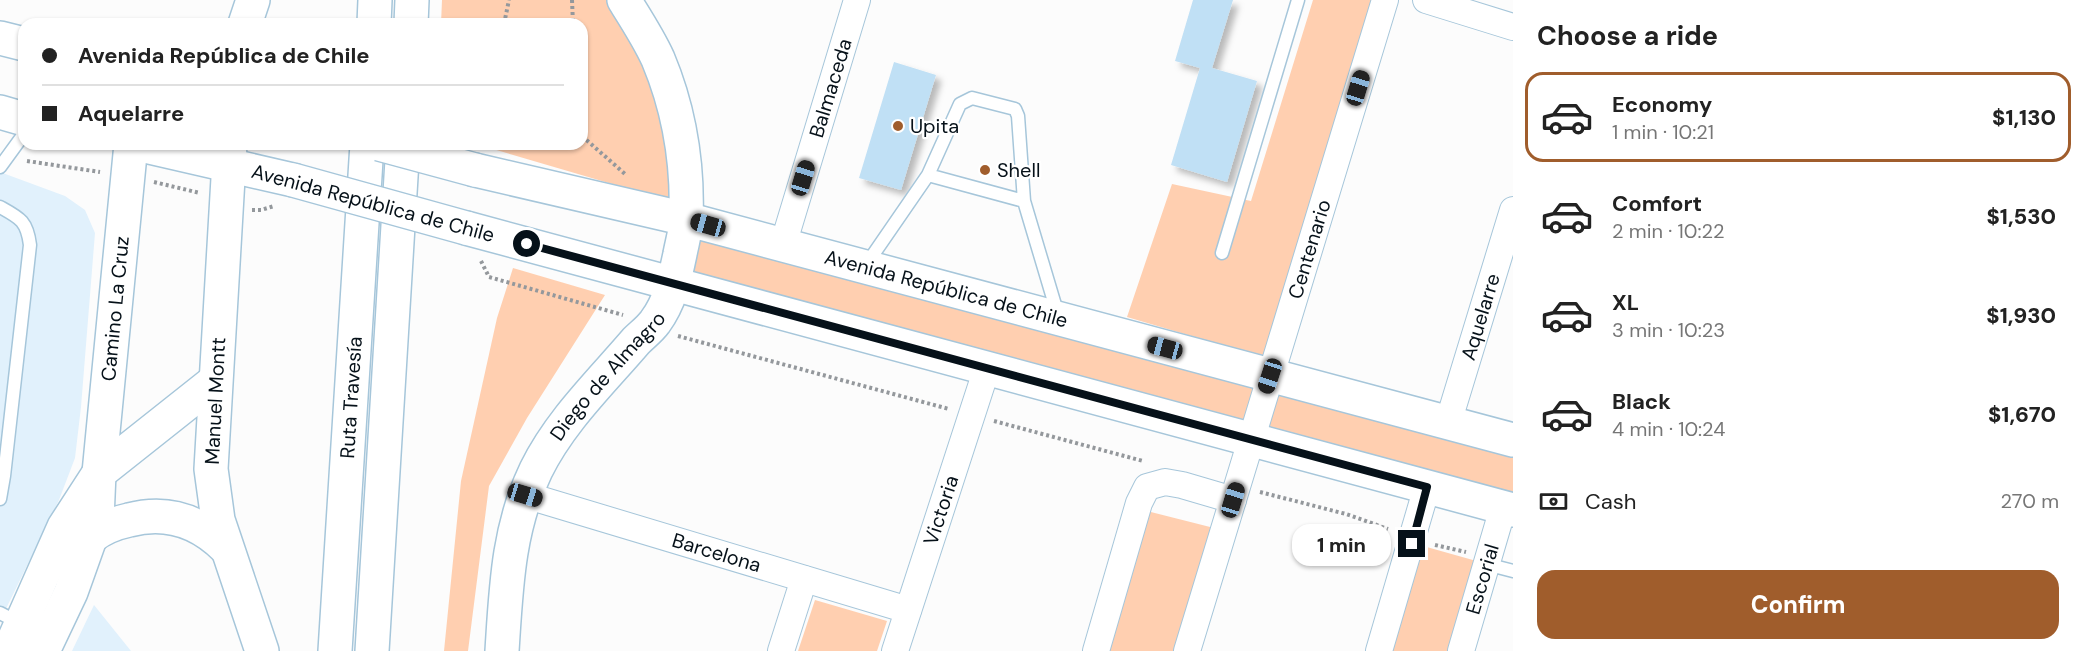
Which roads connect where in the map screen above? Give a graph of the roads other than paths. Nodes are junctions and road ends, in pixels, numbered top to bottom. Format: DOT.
graph roads {
  1 [pos="253,0"];
  2 [pos="375,0"];
  3 [pos="412,0"];
  4 [pos="624,0"];
  5 [pos="856,0"];
  6 [pos="1298,0"];
  7 [pos="1385,0"];
  8 [pos="1426,0"];
  9 [pos="247,18"];
  10 [pos="374,18"];
  11 [pos="411,18"];
  12 [pos="1513,27"];
  13 [pos="0,38"];
  14 [pos="18,43"];
  15 [pos="0,112"];
  16 [pos="18,117"];
  17 [pos="18,142"];
  18 [pos="130,150"];
  19 [pos="192,150"];
  20 [pos="367,150"];
  21 [pos="401,150"];
  22 [pos="403,150"];
  23 [pos="229,154"];
  24 [pos="0,167"];
  25 [pos="928,175"];
  26 [pos="1024,201"];
  27 [pos="0,207"];
  28 [pos="1513,210"];
  29 [pos="686,219"];
  30 [pos="783,245"];
  31 [pos="1222,253"];
  32 [pos="865,267"];
  33 [pos="674,283"];
  34 [pos="1059,319"];
  35 [pos="987,368"];
  36 [pos="1270,376"];
  37 [pos="215,381"];
  38 [pos="1449,423"];
  39 [pos="1250,440"];
  40 [pos="1513,440"];
  41 [pos="99,473"];
  42 [pos="1427,487"];
  43 [pos="525,495"];
  44 [pos="0,499"];
  45 [pos="1233,500"];
  46 [pos="1508,509"];
  47 [pos="91,537"];
  48 [pos="226,548"];
  49 [pos="1486,564"];
  50 [pos="1513,571"];
  51 [pos="804,579"];
  52 [pos="908,610"];
  53 [pos="26,636"];
  54 [pos="262,651"];
  55 [pos="335,651"];
  56 [pos="372,651"];
  57 [pos="502,651"];
  58 [pos="781,651"];
  59 [pos="895,651"];
  60 [pos="1096,651"];
  61 [pos="1187,651"];
  62 [pos="1379,651"];
  63 [pos="1461,651"];
  1 -- 9 [label="main road"];
  2 -- 10 [label="main road"];
  3 -- 11 [label="main road"];
  4 -- 29 [label="main road, Diego de Almagro"];
  5 -- 30 [label="street, Balmaceda"];
  6 -- 31 [label="lane"];
  7 -- 36 [label="street, Centenario"];
  8 -- 12 [label="street"];
  13 -- 14 [label="main road"];
  15 -- 16 [label="main road"];
  17 -- 24 [label="lane"];
  18 -- 41 [label="main road, Camino La Cruz"];
  19 -- 23 [label="main road, Avenida República de Chile"];
  20 -- 55 [label="main road, Ruta Travesía"];
  21 -- 29 [label="main road, Avenida República de Chile, bridge"];
  22 -- 56 [label="main road, Ruta Travesía"];
  23 -- 33 [label="main road, Avenida República de Chile, bridge"];
  23 -- 37 [label="main road, Manuel Montt"];
  25 -- 26 [label="lane"];
  25 -- 26 [label="lane"];
  25 -- 32 [label="lane"];
  26 -- 34 [label="lane"];
  27 -- 44 [label="lane"];
  28 -- 38 [label="street, Aquelarre"];
  29 -- 30 [label="main road, Avenida República de Chile"];
  29 -- 33 [label="main road, Diego de Almagro"];
  30 -- 32 [label="main road, Avenida República de Chile"];
  32 -- 34 [label="main road, Avenida República de Chile"];
  33 -- 35 [label="main road, Avenida República de Chile"];
  33 -- 43 [label="main road, Diego de Almagro"];
  34 -- 36 [label="main road, Avenida República de Chile"];
  35 -- 39 [label="main road, Avenida República de Chile"];
  35 -- 52 [label="street, Victoria"];
  36 -- 38 [label="main road, Avenida República de Chile"];
  36 -- 39 [label="street, Centenario"];
  37 -- 41 [label="main road"];
  37 -- 48 [label="main road, Manuel Montt"];
  38 -- 40 [label="main road, Avenida República de Chile"];
  39 -- 42 [label="main road, Avenida República de Chile"];
  39 -- 45 [label="street, Centenario"];
  41 -- 47 [label="main road, Camino La Cruz"];
  41 -- 53 [label="main road, Camino La Cruz"];
  42 -- 46 [label="main road, Avenida República de Chile"];
  42 -- 62 [label="street"];
  43 -- 51 [label="street, Barcelona"];
  43 -- 57 [label="main road, Diego de Almagro"];
  45 -- 60 [label="street"];
  45 -- 61 [label="street, Centenario"];
  46 -- 49 [label="street, Escorial"];
  47 -- 48 [label="main road"];
  47 -- 53 [label="main road, Camino La Cruz"];
  48 -- 54 [label="main road, Manuel Montt"];
  49 -- 50 [label="lane"];
  49 -- 63 [label="street, Escorial"];
  51 -- 52 [label="street, Barcelona"];
  51 -- 58 [label="street"];
  52 -- 59 [label="street, Victoria"];
}
